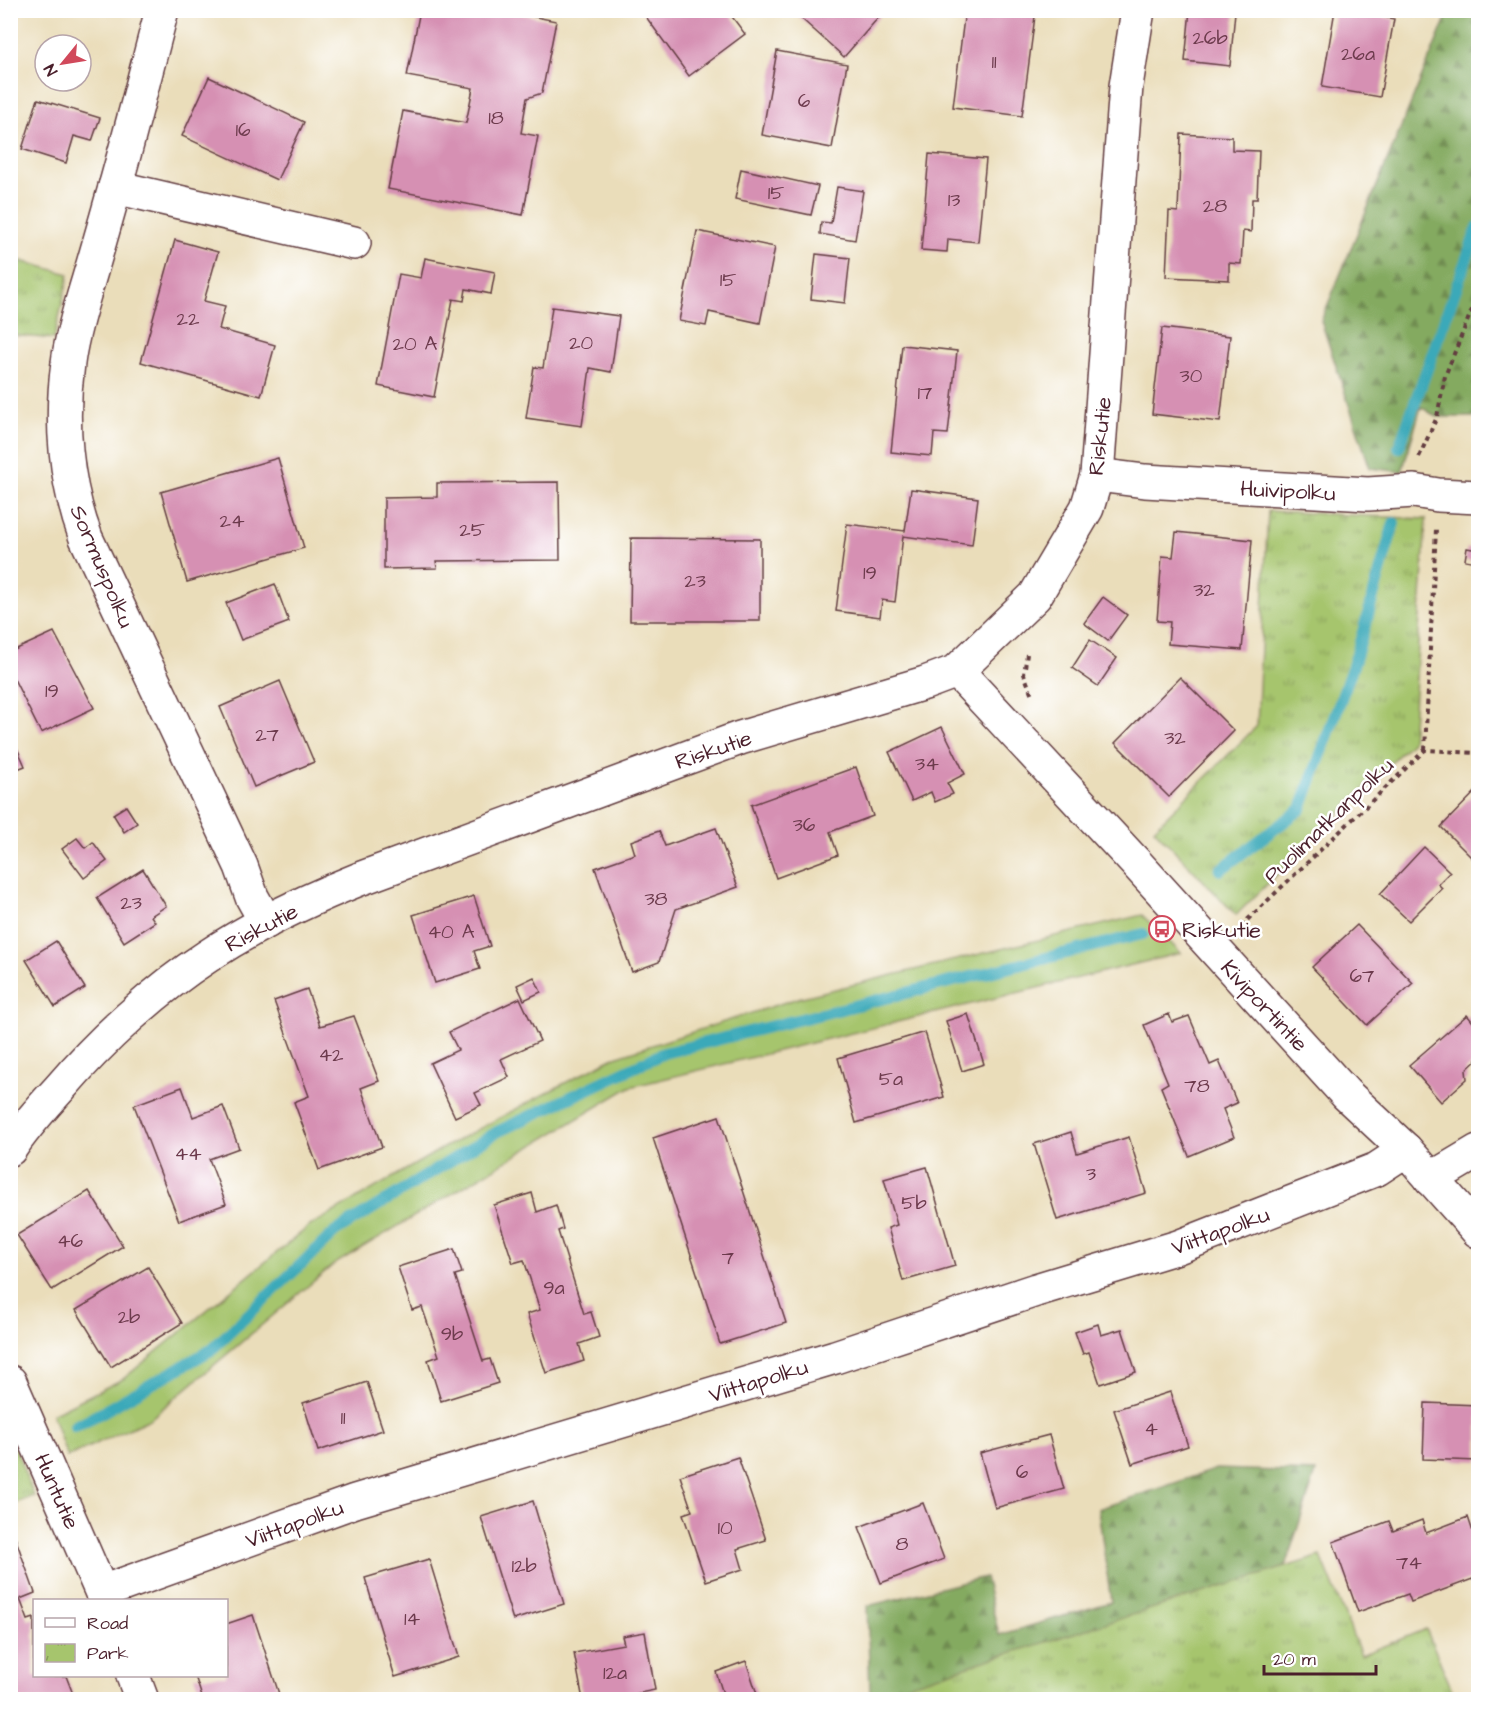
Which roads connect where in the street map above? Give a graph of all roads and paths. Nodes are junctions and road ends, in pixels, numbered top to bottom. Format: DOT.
graph roads {
  1 [pos="162,10"];
  2 [pos="1138,10"];
  3 [pos="115,187"];
  4 [pos="354,243"];
  5 [pos="1479,295"];
  6 [pos="1097,474"];
  7 [pos="1426,493"];
  8 [pos="1479,497"];
  9 [pos="957,671"];
  10 [pos="1425,750"];
  11 [pos="1479,753"];
  12 [pos="266,922"];
  13 [pos="1214,950"];
  14 [pos="10,1149"];
  15 [pos="1406,1150"];
  16 [pos="1479,1151"];
  17 [pos="1431,1179"];
  18 [pos="1479,1231"];
  19 [pos="10,1382"];
  20 [pos="104,1596"];
  21 [pos="133,1677"];
  22 [pos="142,1700"];
  1 -- 3 [label="street, Sormuspolku"];
  2 -- 6 [label="street, Riskutie"];
  3 -- 4 [label="street"];
  3 -- 12 [label="street, Sormuspolku"];
  5 -- 7 [label="path"];
  6 -- 7 [label="street, Huivipolku"];
  6 -- 9 [label="street, Riskutie"];
  7 -- 8 [label="street, Huivipolku"];
  7 -- 10 [label="path"];
  9 -- 12 [label="street, Riskutie"];
  9 -- 13 [label="street, Kiviportintie"];
  10 -- 11 [label="path, Puolimatkanpolku"];
  10 -- 13 [label="path, Puolimatkanpolku"];
  12 -- 14 [label="street, Riskutie"];
  13 -- 15 [label="street, Kiviportintie"];
  15 -- 17 [label="street, Kiviportintie"];
  15 -- 20 [label="street, Viittapolku"];
  16 -- 17 [label="street"];
  17 -- 18 [label="street, Kiviportintie"];
  19 -- 20 [label="street, Huntutie"];
  21 -- 22 [label="street"];
}
